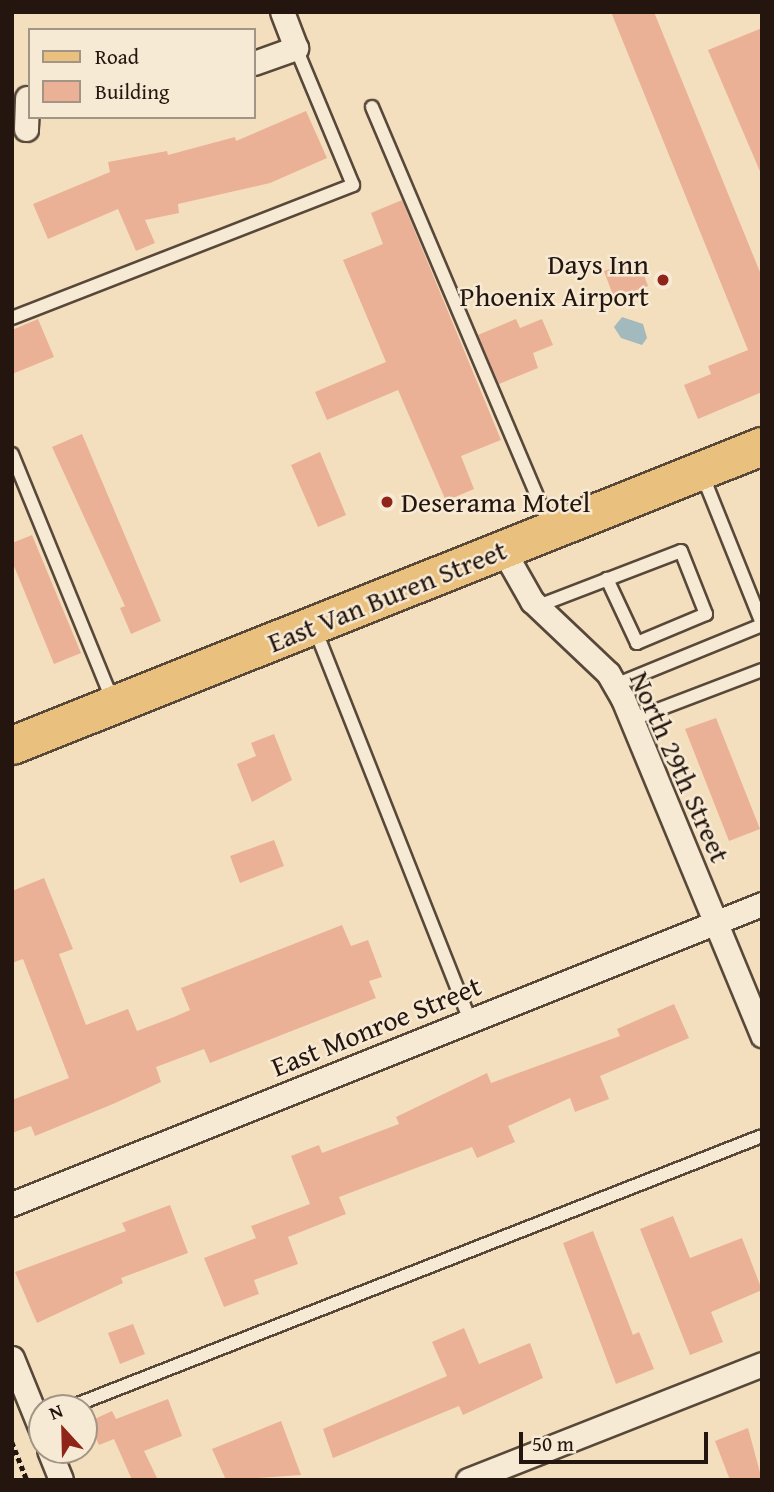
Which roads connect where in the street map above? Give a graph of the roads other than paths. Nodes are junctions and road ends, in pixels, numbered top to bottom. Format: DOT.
graph roads {
  1 [pos="282,12"];
  2 [pos="296,48"];
  3 [pos="256,62"];
  4 [pos="23,97"];
  5 [pos="372,107"];
  6 [pos="26,129"];
  7 [pos="12,318"];
  8 [pos="762,446"];
  9 [pos="12,454"];
  10 [pos="701,471"];
  11 [pos="552,530"];
  12 [pos="503,550"];
  13 [pos="607,579"];
  14 [pos="538,606"];
  15 [pos="762,624"];
  16 [pos="314,625"];
  17 [pos="762,670"];
  18 [pos="615,685"];
  19 [pos="115,705"];
  20 [pos="631,720"];
  21 [pos="12,746"];
  22 [pos="762,904"];
  23 [pos="715,922"];
  24 [pos="470,1020"];
  25 [pos="762,1035"];
  26 [pos="762,1136"];
  27 [pos="12,1204"];
  28 [pos="12,1358"];
  29 [pos="762,1364"];
  30 [pos="28,1395"];
  31 [pos="98,1396"];
  32 [pos="468,1480"];
  1 -- 2 [label="street"];
  2 -- 3 [label="street"];
  2 -- 7 [label="lane"];
  4 -- 6 [label="street"];
  5 -- 11 [label="lane"];
  8 -- 10 [label="main road, East Van Buren Street"];
  9 -- 19 [label="lane"];
  10 -- 11 [label="main road, East Van Buren Street"];
  10 -- 15 [label="lane"];
  11 -- 12 [label="main road, East Van Buren Street"];
  12 -- 14 [label="street, North 29th Street"];
  12 -- 16 [label="main road, East Van Buren Street"];
  13 -- 13 [label="lane"];
  13 -- 14 [label="lane"];
  14 -- 18 [label="street, North 29th Street"];
  15 -- 18 [label="lane"];
  16 -- 19 [label="main road, East Van Buren Street"];
  16 -- 24 [label="lane"];
  17 -- 20 [label="lane"];
  18 -- 20 [label="street, North 29th Street"];
  19 -- 21 [label="main road, East Van Buren Street"];
  20 -- 23 [label="street, North 29th Street"];
  22 -- 23 [label="street, East Monroe Street"];
  23 -- 24 [label="street, East Monroe Street"];
  23 -- 25 [label="street, North 29th Street"];
  24 -- 27 [label="street, East Monroe Street"];
  26 -- 31 [label="lane"];
  28 -- 30 [label="street"];
  29 -- 32 [label="street"];
}
